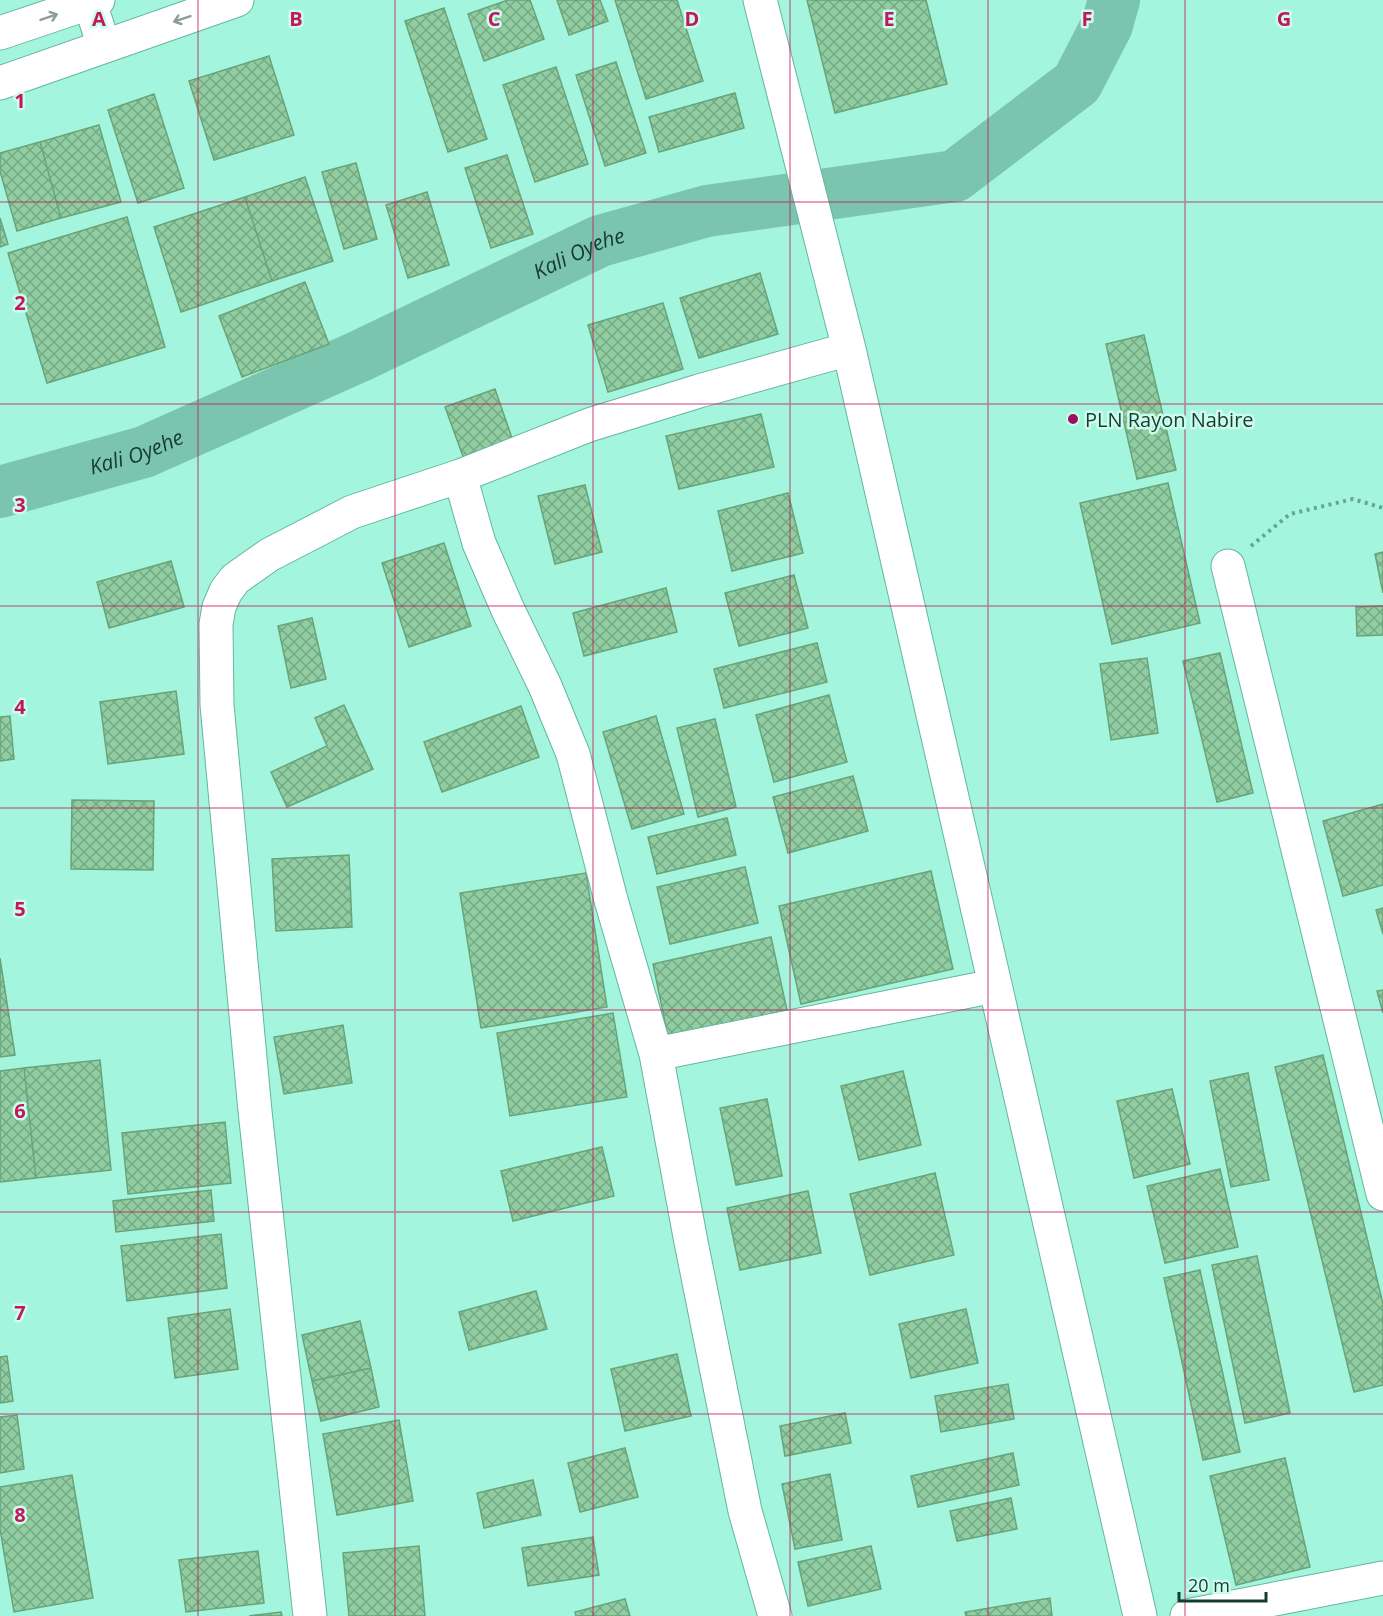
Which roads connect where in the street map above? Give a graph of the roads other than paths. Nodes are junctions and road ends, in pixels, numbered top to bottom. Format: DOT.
graph roads {
  1 [pos="237,0"];
  2 [pos="759,0"];
  3 [pos="93,1"];
  4 [pos="0,33"];
  5 [pos="105,46"];
  6 [pos="0,83"];
  7 [pos="849,349"];
  8 [pos="460,476"];
  9 [pos="1228,566"];
  10 [pos="994,986"];
  11 [pos="656,1054"];
  12 [pos="1383,1194"];
  13 [pos="1383,1578"];
  14 [pos="310,1616"];
  15 [pos="775,1616"];
  16 [pos="1140,1616"];
  17 [pos="1187,1616"];
  1 -- 5 [label="street, one-way"];
  2 -- 7 [label="street"];
  4 -- 3 [label="street, one-way"];
  3 -- 5 [label="street"];
  5 -- 6 [label="street"];
  7 -- 8 [label="street"];
  7 -- 10 [label="street"];
  8 -- 11 [label="street"];
  8 -- 14 [label="street"];
  9 -- 12 [label="street"];
  10 -- 11 [label="street"];
  10 -- 16 [label="street"];
  11 -- 15 [label="street"];
  13 -- 17 [label="street"];
}
